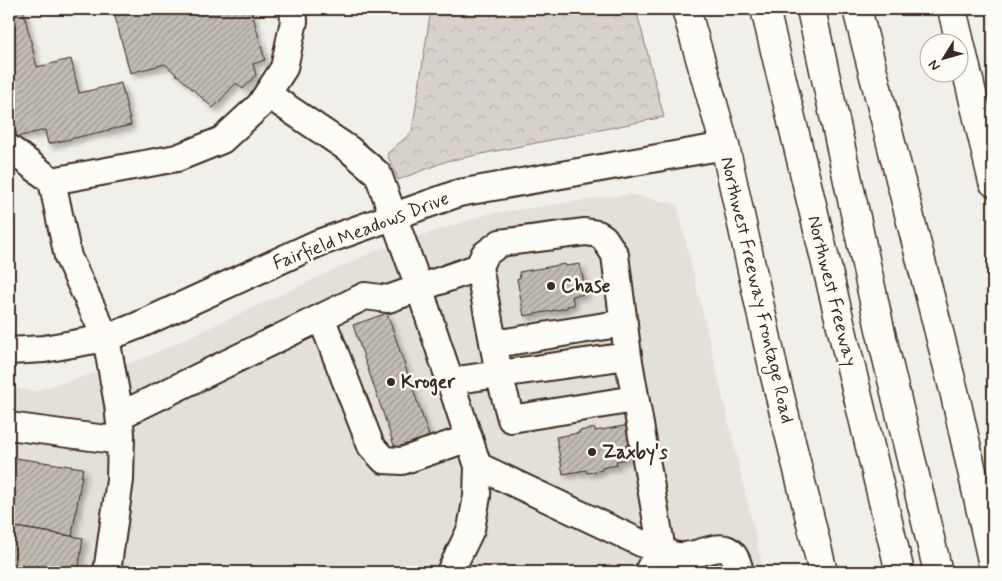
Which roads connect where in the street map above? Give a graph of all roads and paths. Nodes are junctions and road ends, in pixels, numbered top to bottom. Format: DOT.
graph roads {
  1 [pos="293,9"];
  2 [pos="686,9"];
  3 [pos="765,9"];
  4 [pos="811,9"];
  5 [pos="857,9"];
  6 [pos="952,9"];
  7 [pos="821,52"];
  8 [pos="267,94"];
  9 [pos="725,146"];
  10 [pos="9,148"];
  11 [pos="52,181"];
  12 [pos="993,182"];
  13 [pos="393,217"];
  14 [pos="479,267"];
  15 [pos="418,287"];
  16 [pos="321,317"];
  17 [pos="624,323"];
  18 [pos="106,338"];
  19 [pos="494,344"];
  20 [pos="9,350"];
  21 [pos="628,356"];
  22 [pos="499,374"];
  23 [pos="450,381"];
  24 [pos="635,399"];
  25 [pos="9,426"];
  26 [pos="120,429"];
  27 [pos="469,438"];
  28 [pos="478,466"];
  29 [pos="653,562"];
  30 [pos="993,565"];
  31 [pos="107,572"];
  32 [pos="450,572"];
  33 [pos="740,572"];
  34 [pos="823,572"];
  35 [pos="900,572"];
  36 [pos="938,572"];
  37 [pos="956,572"];
  1 -- 8 [label="street"];
  2 -- 9 [label="main road, Northwest Freeway Frontage Road"];
  3 -- 35 [label="main road, Northwest Freeway"];
  4 -- 7 [label="main road"];
  5 -- 30 [label="main road"];
  6 -- 12 [label="main road"];
  7 -- 36 [label="main road"];
  7 -- 37 [label="main road"];
  8 -- 11 [label="street"];
  8 -- 13 [label="street"];
  9 -- 13 [label="street, Fairfield Meadows Drive"];
  9 -- 34 [label="main road, Northwest Freeway Frontage Road"];
  10 -- 11 [label="street"];
  11 -- 18 [label="street"];
  13 -- 15 [label="street"];
  13 -- 18 [label="street, Fairfield Meadows Drive"];
  14 -- 15 [label="street"];
  14 -- 17 [label="street"];
  14 -- 19 [label="street"];
  15 -- 16 [label="street"];
  15 -- 23 [label="street"];
  16 -- 26 [label="street"];
  16 -- 27 [label="street"];
  17 -- 19 [label="street"];
  17 -- 21 [label="street"];
  18 -- 20 [label="street, Fairfield Meadows Drive"];
  18 -- 26 [label="street"];
  19 -- 22 [label="street"];
  21 -- 22 [label="street"];
  21 -- 24 [label="street"];
  22 -- 23 [label="street"];
  22 -- 24 [label="street"];
  23 -- 27 [label="street"];
  24 -- 29 [label="street"];
  25 -- 26 [label="street"];
  26 -- 31 [label="street"];
  27 -- 28 [label="street"];
  28 -- 29 [label="street"];
  28 -- 32 [label="street"];
  29 -- 33 [label="street"];
}
